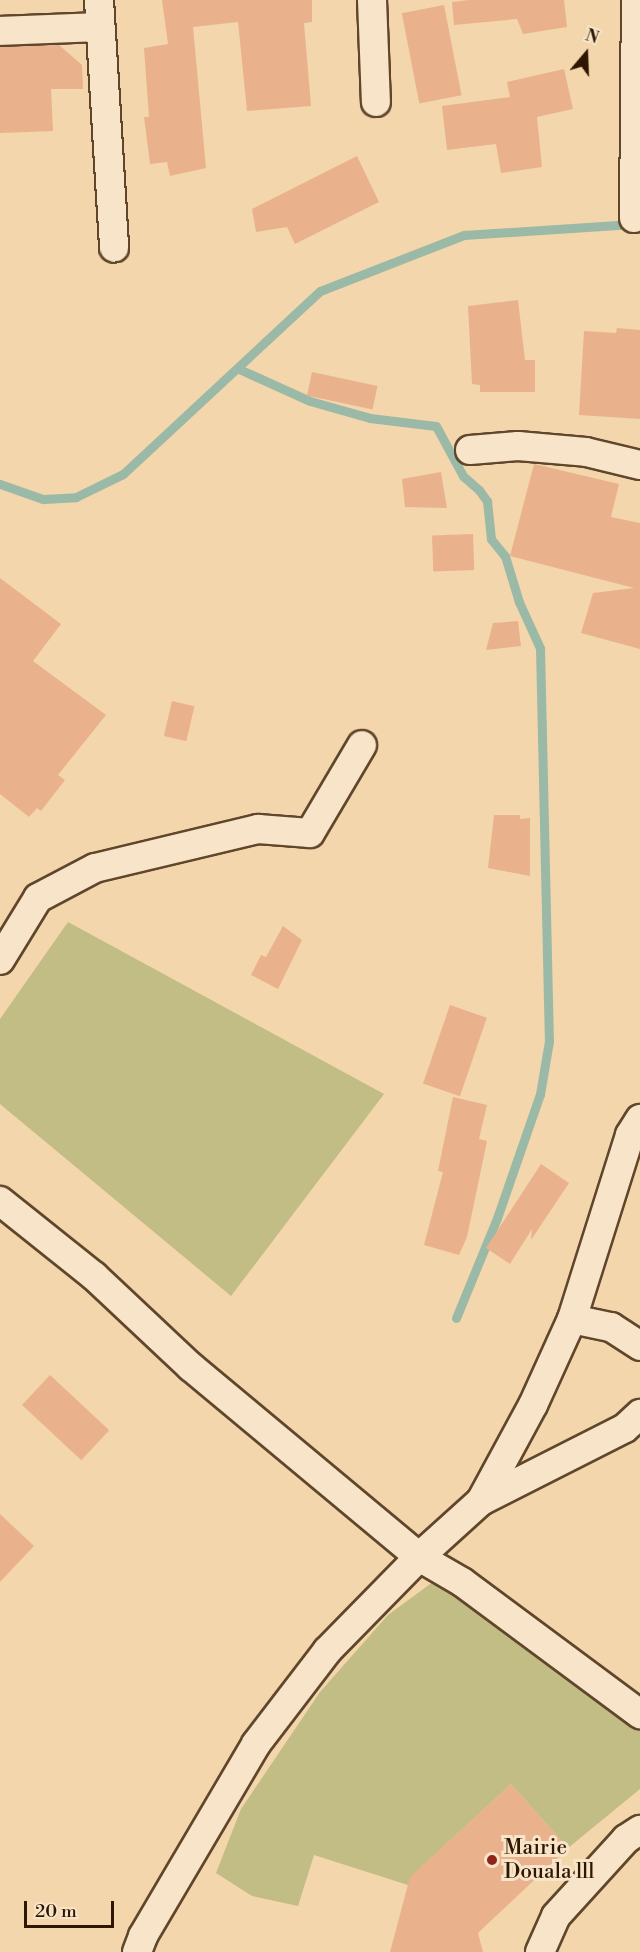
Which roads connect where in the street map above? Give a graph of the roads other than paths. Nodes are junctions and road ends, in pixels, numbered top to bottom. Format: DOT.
graph roads {
  1 [pos="372,0"];
  2 [pos="636,0"];
  3 [pos="99,14"];
  4 [pos="0,31"];
  5 [pos="376,102"];
  6 [pos="634,218"];
  7 [pos="114,248"];
  8 [pos="470,450"];
  9 [pos="640,465"];
  10 [pos="362,745"];
  11 [pos="0,960"];
  12 [pos="640,1119"];
  13 [pos="0,1201"];
  14 [pos="572,1319"];
  15 [pos="640,1346"];
  16 [pos="640,1414"];
  17 [pos="481,1501"];
  18 [pos="419,1557"];
  19 [pos="640,1714"];
  20 [pos="640,1830"];
  21 [pos="137,1952"];
  22 [pos="540,1952"];
  1 -- 5 [label="street"];
  2 -- 6 [label="street"];
  3 -- 4 [label="street"];
  3 -- 7 [label="street"];
  8 -- 9 [label="street"];
  10 -- 11 [label="street"];
  12 -- 14 [label="street"];
  13 -- 18 [label="street"];
  14 -- 15 [label="street"];
  14 -- 17 [label="street"];
  16 -- 17 [label="street"];
  17 -- 18 [label="street"];
  18 -- 19 [label="street"];
  18 -- 21 [label="street"];
  20 -- 22 [label="street"];
}
